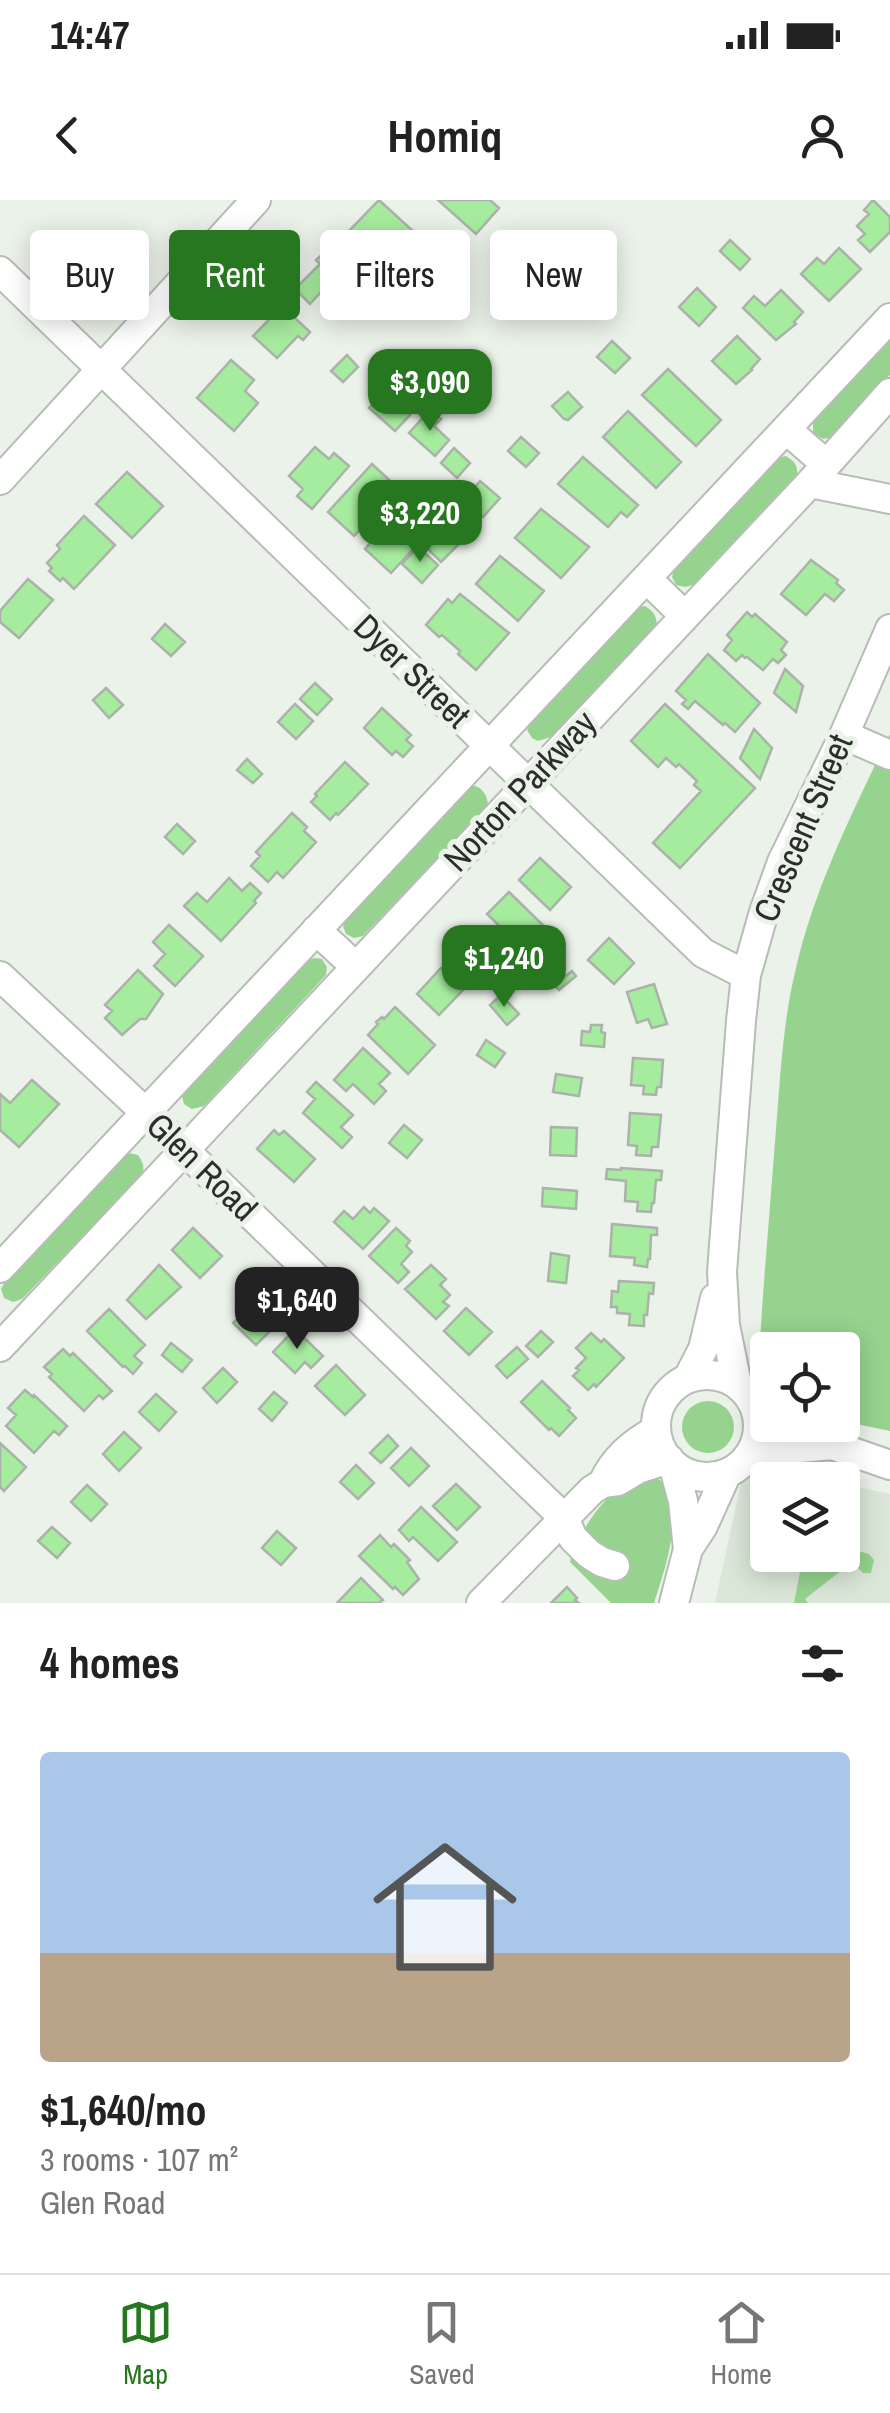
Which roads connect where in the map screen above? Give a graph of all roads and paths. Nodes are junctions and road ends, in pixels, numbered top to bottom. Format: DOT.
graph roads {
  1 [pos="256,200"];
  2 [pos="0,271"];
  3 [pos="890,318"];
  4 [pos="101,369"];
  5 [pos="890,392"];
  6 [pos="787,430"];
  7 [pos="818,474"];
  8 [pos="0,480"];
  9 [pos="890,499"];
  10 [pos="647,579"];
  11 [pos="684,616"];
  12 [pos="890,629"];
  13 [pos="844,734"];
  14 [pos="489,746"];
  15 [pos="890,755"];
  16 [pos="527,782"];
  17 [pos="316,930"];
  18 [pos="356,968"];
  19 [pos="746,975"];
  20 [pos="0,976"];
  21 [pos="146,1112"];
  22 [pos="185,1151"];
  23 [pos="0,1268"];
  24 [pos="722,1272"];
  25 [pos="5,1331"];
  26 [pos="688,1378"];
  27 [pos="750,1394"];
  28 [pos="750,1398"];
  29 [pos="656,1430"];
  30 [pos="756,1442"];
  31 [pos="828,1442"];
  32 [pos="832,1445"];
  33 [pos="750,1455"];
  34 [pos="671,1462"];
  35 [pos="890,1465"];
  36 [pos="727,1473"];
  37 [pos="603,1483"];
  38 [pos="564,1518"];
  39 [pos="688,1549"];
  40 [pos="615,1566"];
  41 [pos="482,1603"];
  42 [pos="674,1603"];
  1 -- 4 [label="street"];
  2 -- 4 [label="street, Dyer Street"];
  3 -- 6 [label="street, Norton Parkway"];
  4 -- 8 [label="street"];
  4 -- 14 [label="street, Dyer Street"];
  5 -- 7 [label="street, Norton Parkway"];
  6 -- 7 [label="street"];
  6 -- 10 [label="street, Norton Parkway"];
  7 -- 9 [label="street"];
  7 -- 11 [label="street, Norton Parkway"];
  10 -- 11 [label="street"];
  10 -- 14 [label="street, Norton Parkway"];
  11 -- 16 [label="street, Norton Parkway"];
  12 -- 13 [label="street, Crescent Street"];
  13 -- 15 [label="street"];
  13 -- 19 [label="street, Crescent Street"];
  14 -- 16 [label="street, Dyer Street"];
  14 -- 17 [label="street, Norton Parkway"];
  16 -- 18 [label="street, Norton Parkway"];
  16 -- 19 [label="street, Dyer Street"];
  17 -- 18 [label="street"];
  17 -- 21 [label="street, Norton Parkway"];
  18 -- 22 [label="street, Norton Parkway"];
  19 -- 24 [label="street, Crescent Street"];
  20 -- 21 [label="street, Glen Road"];
  21 -- 22 [label="street, Glen Road"];
  21 -- 23 [label="street, Norton Parkway"];
  22 -- 25 [label="street, Norton Parkway"];
  22 -- 38 [label="street, Glen Road"];
  24 -- 26 [label="street, Crescent Street"];
  24 -- 27 [label="street, Crescent Street"];
  26 -- 28 [label="street"];
  26 -- 29 [label="street"];
  29 -- 34 [label="street"];
  29 -- 37 [label="street"];
  30 -- 33 [label="street"];
  31 -- 32 [label="street"];
  32 -- 33 [label="street"];
  32 -- 35 [label="street"];
  33 -- 36 [label="street"];
  34 -- 36 [label="street"];
  34 -- 37 [label="street"];
  34 -- 39 [label="street"];
  36 -- 39 [label="street"];
  37 -- 38 [label="street"];
  38 -- 40 [label="street, Glen Road"];
  38 -- 41 [label="street"];
  39 -- 42 [label="street"];
}
